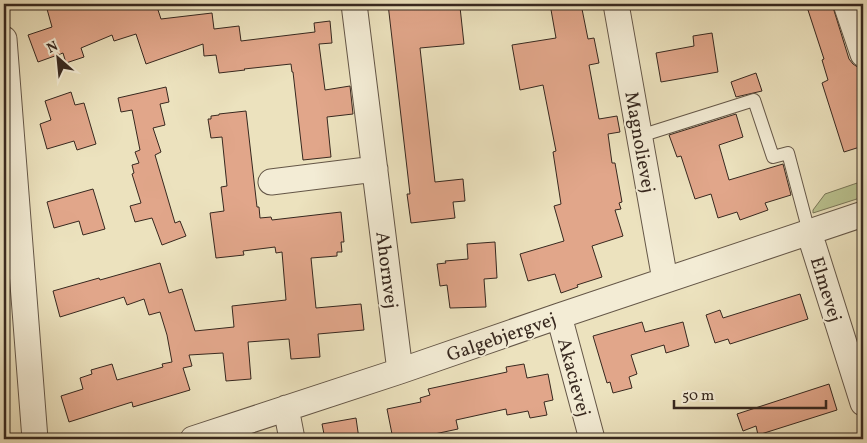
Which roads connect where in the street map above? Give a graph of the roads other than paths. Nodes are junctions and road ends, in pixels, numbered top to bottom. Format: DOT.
graph roads {
  1 [pos="354,4"];
  2 [pos="616,4"];
  3 [pos="846,4"];
  4 [pos="4,39"];
  5 [pos="863,54"];
  6 [pos="640,136"];
  7 [pos="375,168"];
  8 [pos="271,182"];
  9 [pos="863,214"];
  10 [pos="810,232"];
  11 [pos="665,280"];
  12 [pos="560,316"];
  13 [pos="400,371"];
  14 [pos="863,403"];
  15 [pos="286,408"];
  16 [pos="35,439"];
  17 [pos="193,439"];
  18 [pos="292,439"];
  19 [pos="592,439"];
  1 -- 7 [label="street, Ahornvej"];
  2 -- 6 [label="street, Magnolievej"];
  3 -- 5 [label="street"];
  4 -- 16 [label="street"];
  6 -- 10 [label="lane"];
  6 -- 11 [label="street, Magnolievej"];
  7 -- 8 [label="street"];
  7 -- 13 [label="street, Ahornvej"];
  9 -- 10 [label="street, Galgebjergvej"];
  10 -- 11 [label="street, Galgebjergvej"];
  10 -- 14 [label="street, Elmevej"];
  11 -- 12 [label="street, Galgebjergvej"];
  12 -- 13 [label="street, Galgebjergvej"];
  12 -- 19 [label="street, Akacievej"];
  13 -- 15 [label="street, Galgebjergvej"];
  15 -- 17 [label="street, Galgebjergvej"];
  15 -- 18 [label="street"];
}
